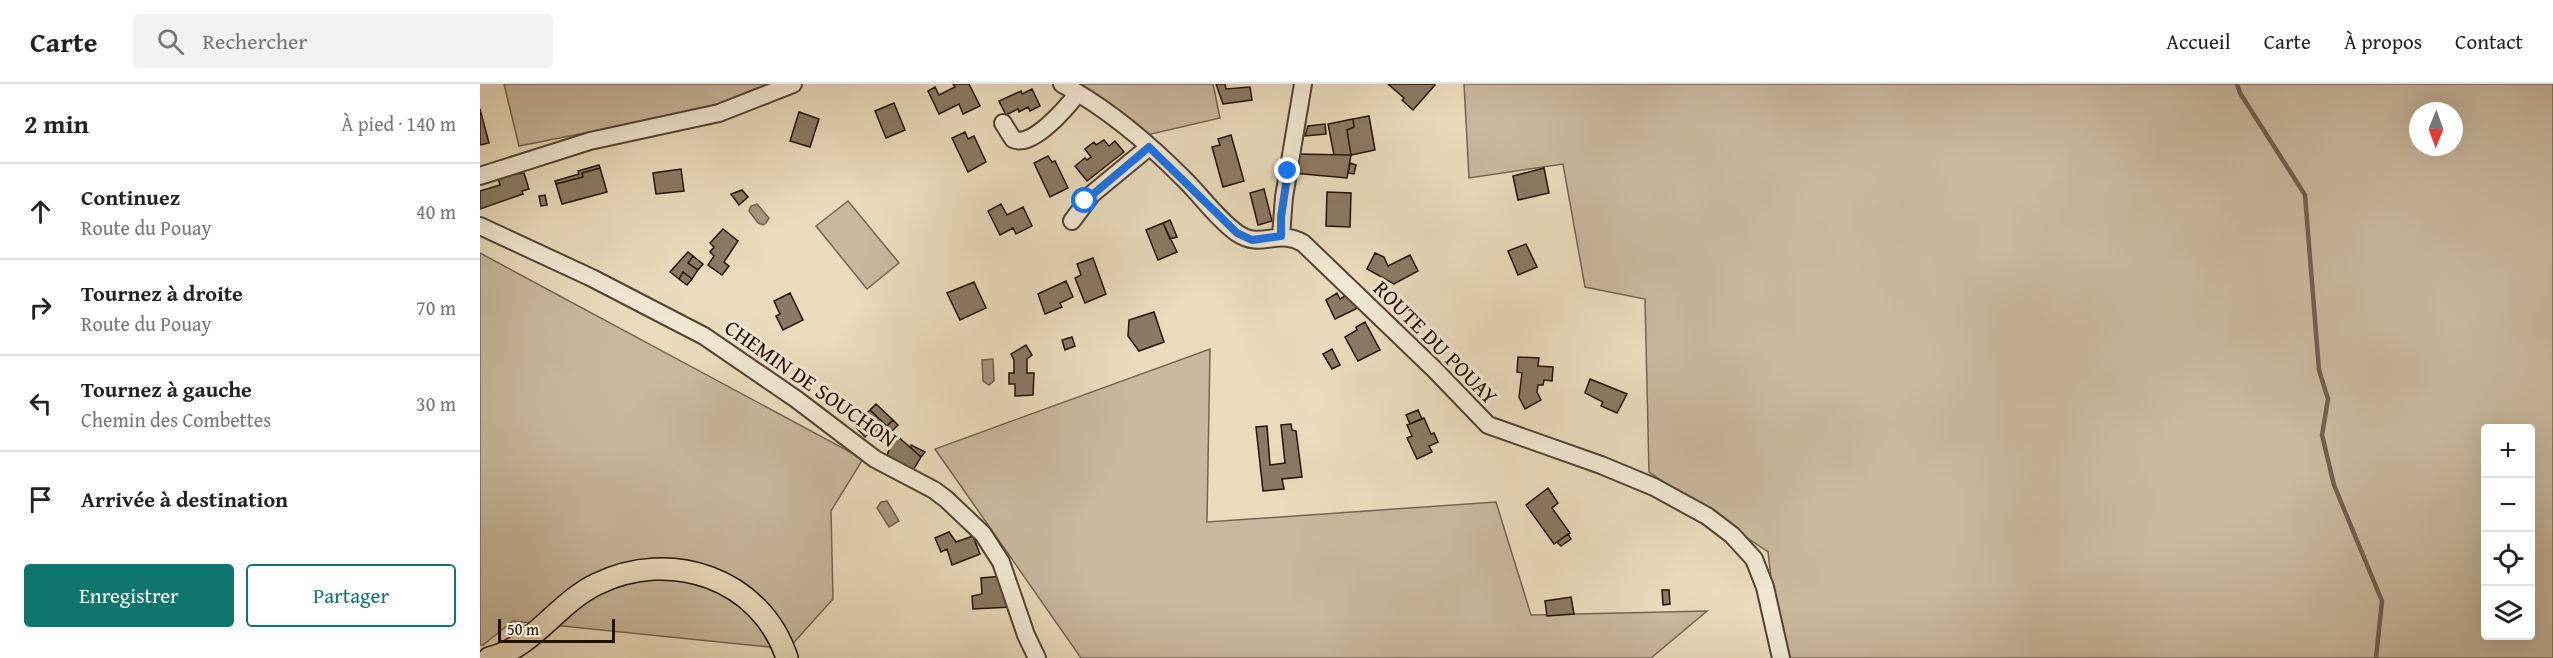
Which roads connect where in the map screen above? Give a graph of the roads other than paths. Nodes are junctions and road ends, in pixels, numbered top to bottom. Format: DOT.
graph roads {
  1 [pos="793,84"];
  2 [pos="1062,84"];
  3 [pos="1303,84"];
  4 [pos="1078,93"];
  5 [pos="1003,123"];
  6 [pos="1149,147"];
  7 [pos="480,176"];
  8 [pos="1072,221"];
  9 [pos="480,226"];
  10 [pos="1281,236"];
  11 [pos="489,658"];
  12 [pos="787,658"];
  13 [pos="1037,658"];
  14 [pos="1781,658"];
  1 -- 7 [label="street"];
  2 -- 4 [label="street"];
  3 -- 10 [label="street"];
  4 -- 5 [label="street"];
  4 -- 6 [label="street"];
  6 -- 8 [label="street"];
  6 -- 10 [label="street"];
  9 -- 13 [label="street, CHEMIN DE SOUCHON"];
  10 -- 14 [label="street, ROUTE DU POUAY"];
  11 -- 12 [label="main road"];
}
